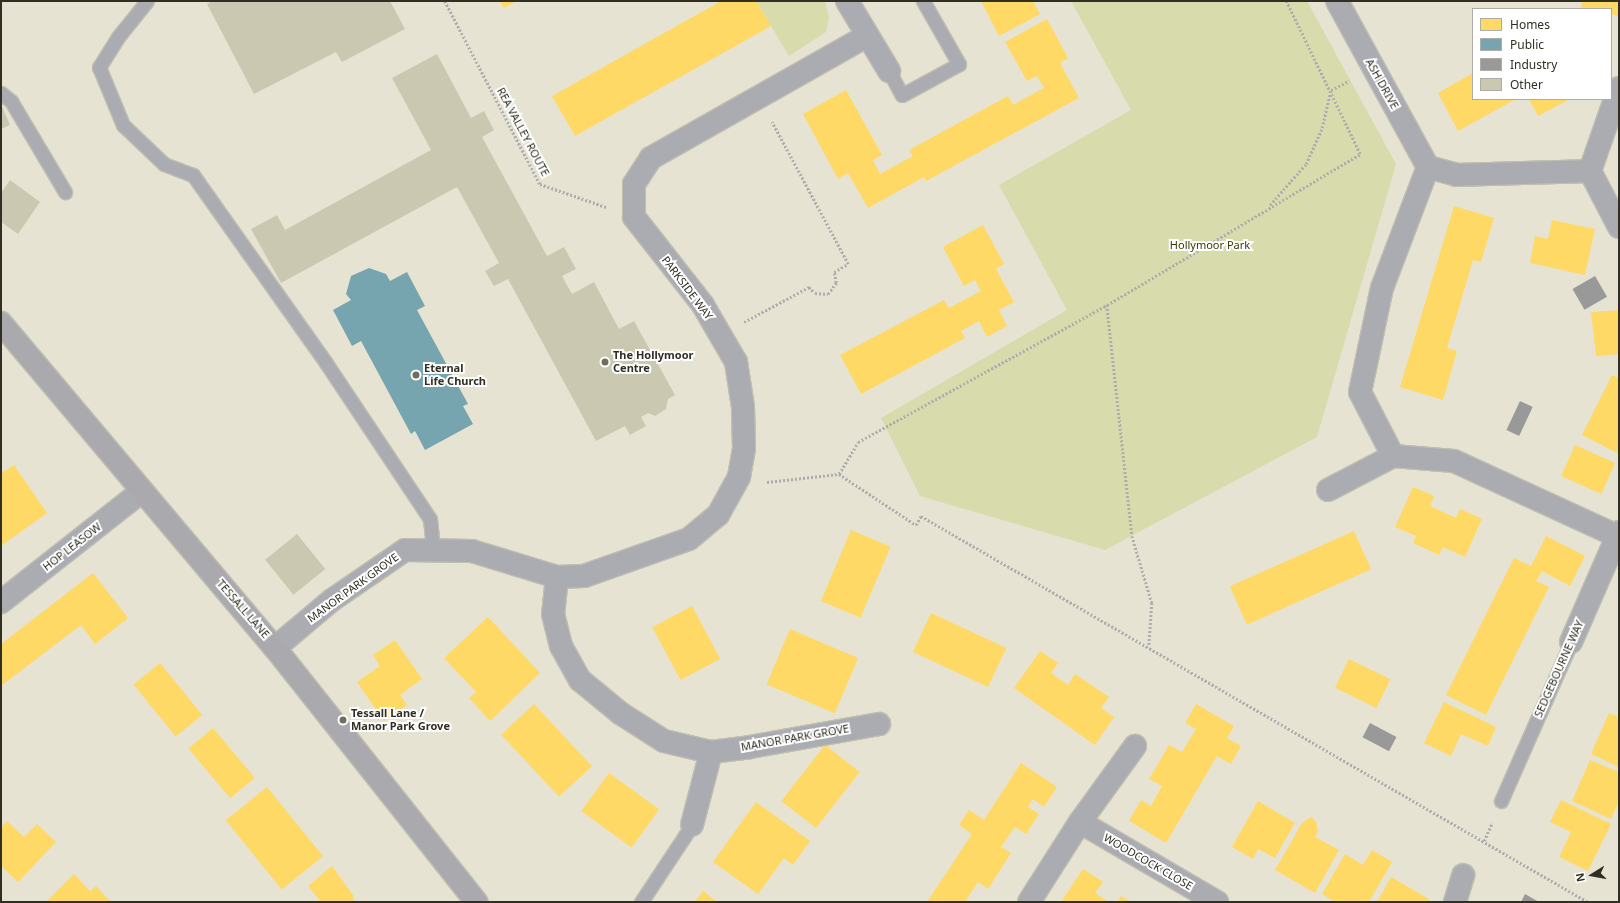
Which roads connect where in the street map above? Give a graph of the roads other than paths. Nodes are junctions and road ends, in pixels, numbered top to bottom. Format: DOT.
graph roads {
  1 [pos="148,1"];
  2 [pos="847,1"];
  3 [pos="923,1"];
  4 [pos="1337,1"];
  5 [pos="867,36"];
  6 [pos="889,71"];
  7 [pos="1619,88"];
  8 [pos="1,93"];
  9 [pos="1428,167"];
  10 [pos="1590,171"];
  11 [pos="65,192"];
  12 [pos="1619,227"];
  13 [pos="1,323"];
  14 [pos="1393,456"];
  15 [pos="1328,490"];
  16 [pos="142,492"];
  17 [pos="1618,535"];
  18 [pos="433,550"];
  19 [pos="557,577"];
  20 [pos="1,602"];
  21 [pos="1571,642"];
  22 [pos="276,648"];
  23 [pos="879,724"];
  24 [pos="1134,746"];
  25 [pos="711,752"];
  26 [pos="1502,801"];
  27 [pos="1080,822"];
  28 [pos="692,825"];
  29 [pos="1463,875"];
  30 [pos="476,902"];
  31 [pos="641,902"];
  32 [pos="1029,902"];
  33 [pos="1217,902"];
  34 [pos="1455,902"];
  1 -- 18 [label="lane"];
  2 -- 5 [label="street"];
  3 -- 6 [label="lane"];
  4 -- 9 [label="street, ASH DRIVE"];
  5 -- 6 [label="street"];
  5 -- 19 [label="street, PARKSIDE WAY"];
  7 -- 10 [label="street"];
  8 -- 11 [label="lane"];
  9 -- 10 [label="street"];
  9 -- 14 [label="street"];
  10 -- 12 [label="street"];
  13 -- 16 [label="street, TESSALL LANE"];
  14 -- 15 [label="street"];
  14 -- 17 [label="street, SEDGEBOURNE WAY"];
  16 -- 20 [label="street, HOP LEASOW"];
  16 -- 22 [label="street, TESSALL LANE"];
  17 -- 21 [label="street, SEDGEBOURNE WAY"];
  18 -- 19 [label="street, MANOR PARK GROVE"];
  18 -- 22 [label="street, MANOR PARK GROVE"];
  19 -- 25 [label="street, MANOR PARK GROVE"];
  21 -- 26 [label="lane, SEDGEBOURNE WAY"];
  22 -- 30 [label="street, TESSALL LANE"];
  23 -- 25 [label="street, MANOR PARK GROVE"];
  24 -- 27 [label="street"];
  25 -- 28 [label="street"];
  27 -- 32 [label="street"];
  27 -- 33 [label="street, WOODCOCK CLOSE"];
  28 -- 31 [label="lane"];
  29 -- 34 [label="street"];
}
